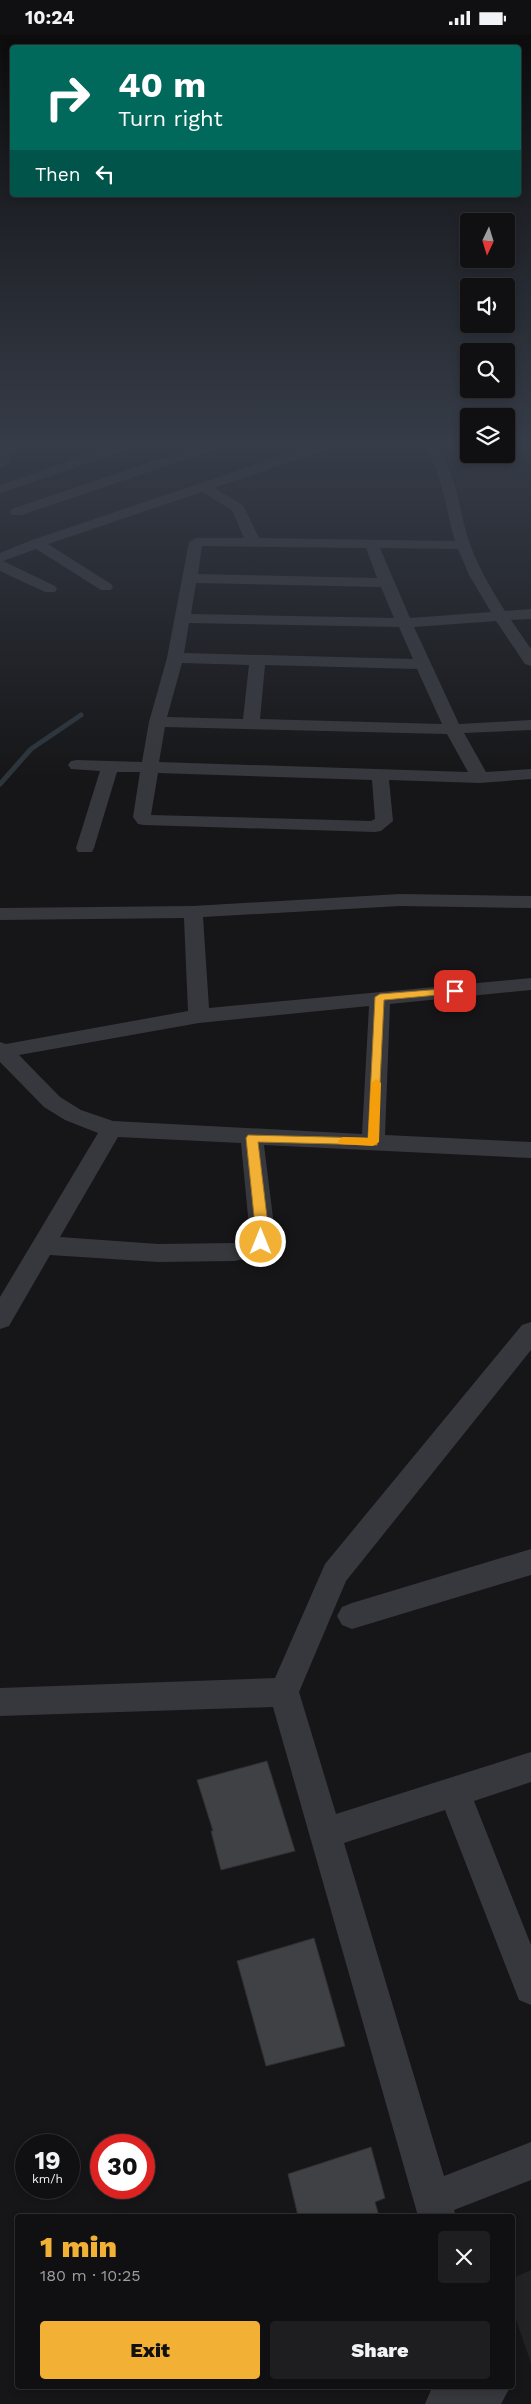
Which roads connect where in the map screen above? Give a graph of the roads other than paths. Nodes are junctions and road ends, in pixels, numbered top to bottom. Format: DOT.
graph roads {
  1 [pos="60,558"];
  2 [pos="193,558"];
  3 [pos="377,558"];
  4 [pos="470,558"];
  5 [pos="0,565"];
  6 [pos="188,578"];
  7 [pos="386,583"];
  8 [pos="106,587"];
  9 [pos="50,589"];
  10 [pos="531,614"];
  11 [pos="502,616"];
  12 [pos="182,618"];
  13 [pos="404,623"];
  14 [pos="174,658"];
  15 [pos="257,660"];
  16 [pos="531,661"];
  17 [pos="424,664"];
  18 [pos="157,722"];
  19 [pos="252,724"];
  20 [pos="531,725"];
  21 [pos="453,729"];
  22 [pos="77,765"];
  23 [pos="110,767"];
  24 [pos="150,769"];
  25 [pos="531,774"];
  26 [pos="380,775"];
  27 [pos="480,778"];
  28 [pos="85,848"];
  29 [pos="531,902"];
  30 [pos="193,912"];
  31 [pos="0,914"];
  32 [pos="531,984"];
  33 [pos="380,997"];
  34 [pos="199,1016"];
  35 [pos="2,1050"];
  36 [pos="111,1129"];
  37 [pos="252,1138"];
  38 [pos="373,1142"];
  39 [pos="531,1150"];
  40 [pos="42,1245"];
  41 [pos="0,1319"];
  42 [pos="531,1332"];
  43 [pos="531,1562"];
  44 [pos="352,1616"];
  45 [pos="284,1692"];
  46 [pos="0,1702"];
  47 [pos="531,1767"];
  48 [pos="454,1792"];
  49 [pos="326,1833"];
  50 [pos="531,1988"];
  51 [pos="531,2161"];
  52 [pos="435,2208"];
  53 [pos="490,2393"];
  54 [pos="445,2404"];
  1 -- 8 [label="street"];
  2 -- 6 [label="street"];
  3 -- 7 [label="street"];
  4 -- 11 [label="street"];
  5 -- 9 [label="street"];
  6 -- 7 [label="street"];
  6 -- 12 [label="street"];
  7 -- 13 [label="street"];
  10 -- 11 [label="street"];
  11 -- 13 [label="street"];
  11 -- 16 [label="street"];
  12 -- 13 [label="street"];
  12 -- 14 [label="street"];
  13 -- 17 [label="street"];
  14 -- 15 [label="street"];
  14 -- 18 [label="street"];
  15 -- 17 [label="street"];
  15 -- 19 [label="street"];
  17 -- 21 [label="street"];
  18 -- 19 [label="street"];
  18 -- 24 [label="street"];
  19 -- 21 [label="street"];
  20 -- 21 [label="street"];
  21 -- 27 [label="street"];
  22 -- 23 [label="street"];
  23 -- 24 [label="street"];
  23 -- 28 [label="street"];
  24 -- 26 [label="street"];
  24 -- 26 [label="street"];
  25 -- 27 [label="street"];
  26 -- 27 [label="street"];
  29 -- 30 [label="street"];
  30 -- 31 [label="street"];
  30 -- 34 [label="street"];
  32 -- 33 [label="street"];
  33 -- 34 [label="street"];
  33 -- 38 [label="street"];
  34 -- 35 [label="street"];
  35 -- 36 [label="street"];
  36 -- 37 [label="street"];
  36 -- 40 [label="street"];
  37 -- 38 [label="street"];
  37 -- 40 [label="street"];
  38 -- 39 [label="street"];
  40 -- 41 [label="street"];
  42 -- 45 [label="street"];
  43 -- 44 [label="street"];
  45 -- 46 [label="street"];
  45 -- 49 [label="street"];
  47 -- 48 [label="street"];
  48 -- 49 [label="street"];
  48 -- 50 [label="street"];
  49 -- 52 [label="street"];
  51 -- 52 [label="street"];
  53 -- 54 [label="street"];
}
